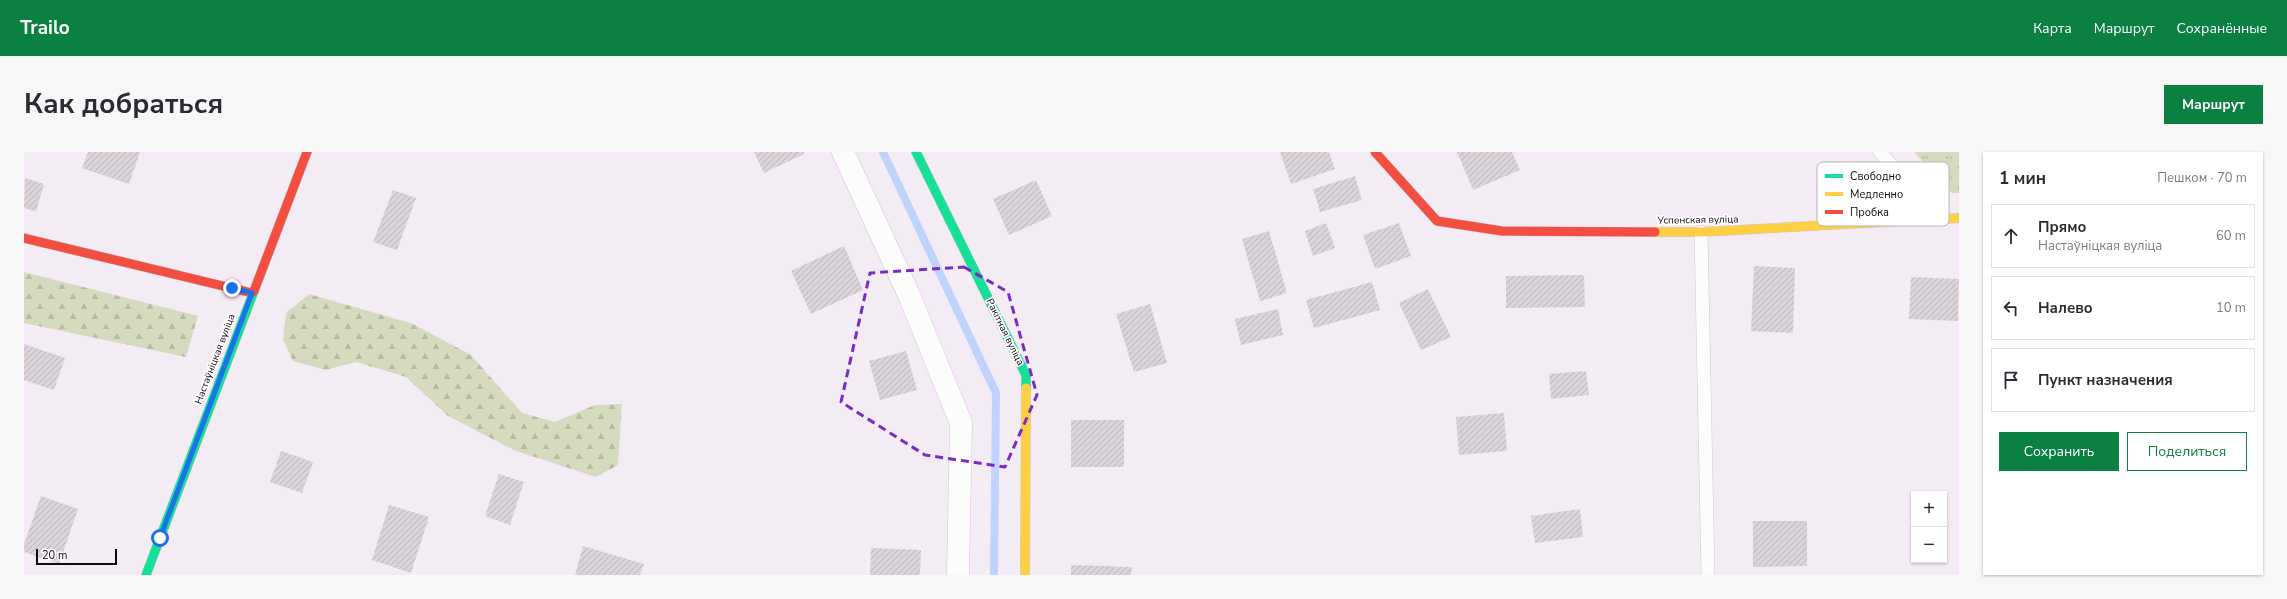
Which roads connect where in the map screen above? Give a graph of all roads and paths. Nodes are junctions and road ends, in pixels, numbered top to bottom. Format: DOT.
graph roads {
  1 [pos="307,152"];
  2 [pos="843,152"];
  3 [pos="916,152"];
  4 [pos="1375,152"];
  5 [pos="1880,152"];
  6 [pos="1889,162"];
  7 [pos="1949,218"];
  8 [pos="1959,218"];
  9 [pos="1817,226"];
  10 [pos="1701,232"];
  11 [pos="24,238"];
  12 [pos="252,293"];
  13 [pos="146,575"];
  14 [pos="958,575"];
  15 [pos="1025,575"];
  16 [pos="1708,575"];
  1 -- 12 [label="street, Настаўніцкая вуліца"];
  2 -- 14 [label="street"];
  3 -- 15 [label="street, Ракітная вуліца"];
  4 -- 10 [label="street, Успенская вуліца"];
  5 -- 6 [label="lane"];
  7 -- 8 [label="street, Успенская вуліца"];
  9 -- 10 [label="street, Успенская вуліца"];
  10 -- 16 [label="lane"];
  11 -- 12 [label="street"];
  12 -- 13 [label="street, Настаўніцкая вуліца"];
}
